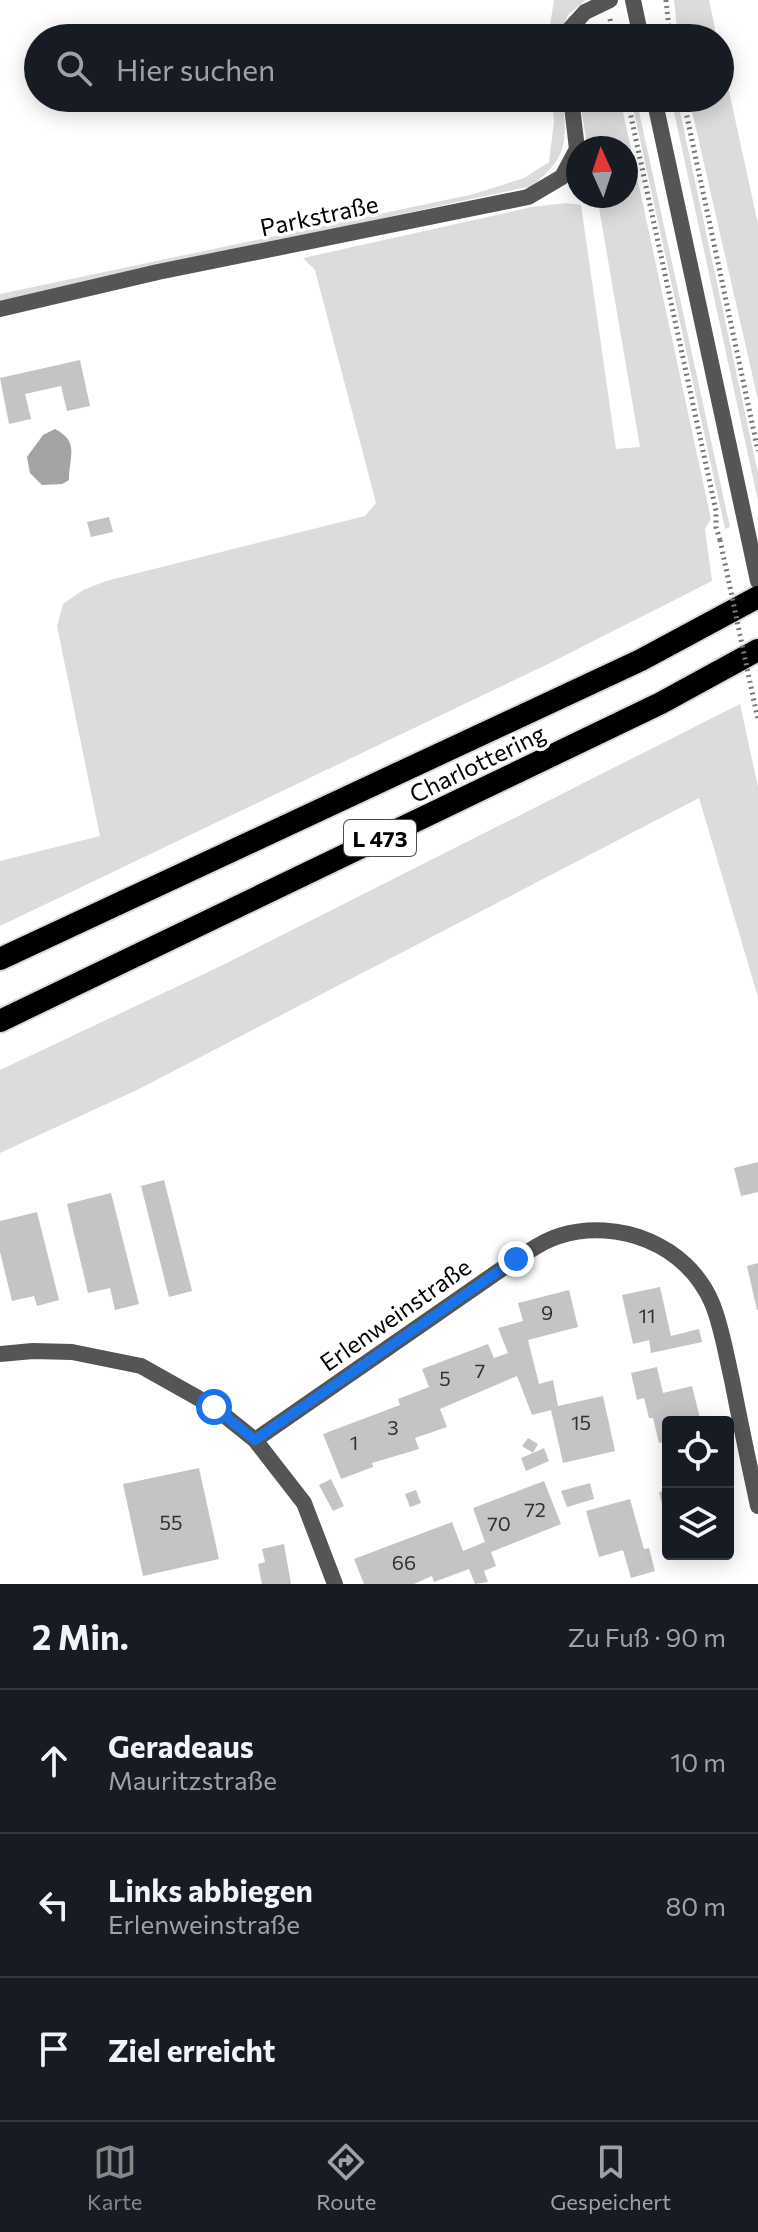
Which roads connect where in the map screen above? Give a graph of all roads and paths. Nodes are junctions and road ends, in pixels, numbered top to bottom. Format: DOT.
graph roads {
  1 [pos="610,0"];
  2 [pos="633,0"];
  3 [pos="666,0"];
  4 [pos="574,24"];
  5 [pos="638,24"];
  6 [pos="669,24"];
  7 [pos="573,112"];
  8 [pos="630,112"];
  9 [pos="657,112"];
  10 [pos="686,112"];
  11 [pos="0,309"];
  12 [pos="758,451"];
  13 [pos="758,581"];
  14 [pos="758,597"];
  15 [pos="758,650"];
  16 [pos="758,720"];
  17 [pos="0,959"];
  18 [pos="0,1021"];
  19 [pos="0,1354"];
  20 [pos="255,1440"];
  21 [pos="758,1506"];
  22 [pos="335,1584"];
  1 -- 4 [label="street"];
  2 -- 5 [label="street"];
  3 -- 6 [label="path"];
  7 -- 11 [label="street, Parkstraße"];
  8 -- 16 [label="path, bridge"];
  9 -- 13 [label="street"];
  10 -- 12 [label="path"];
  14 -- 17 [label="highway, Charlottering / L 473"];
  15 -- 18 [label="highway, Charlottering / L 473"];
  19 -- 20 [label="street"];
  20 -- 21 [label="street, Erlenweinstraße"];
  20 -- 22 [label="street"];
}
